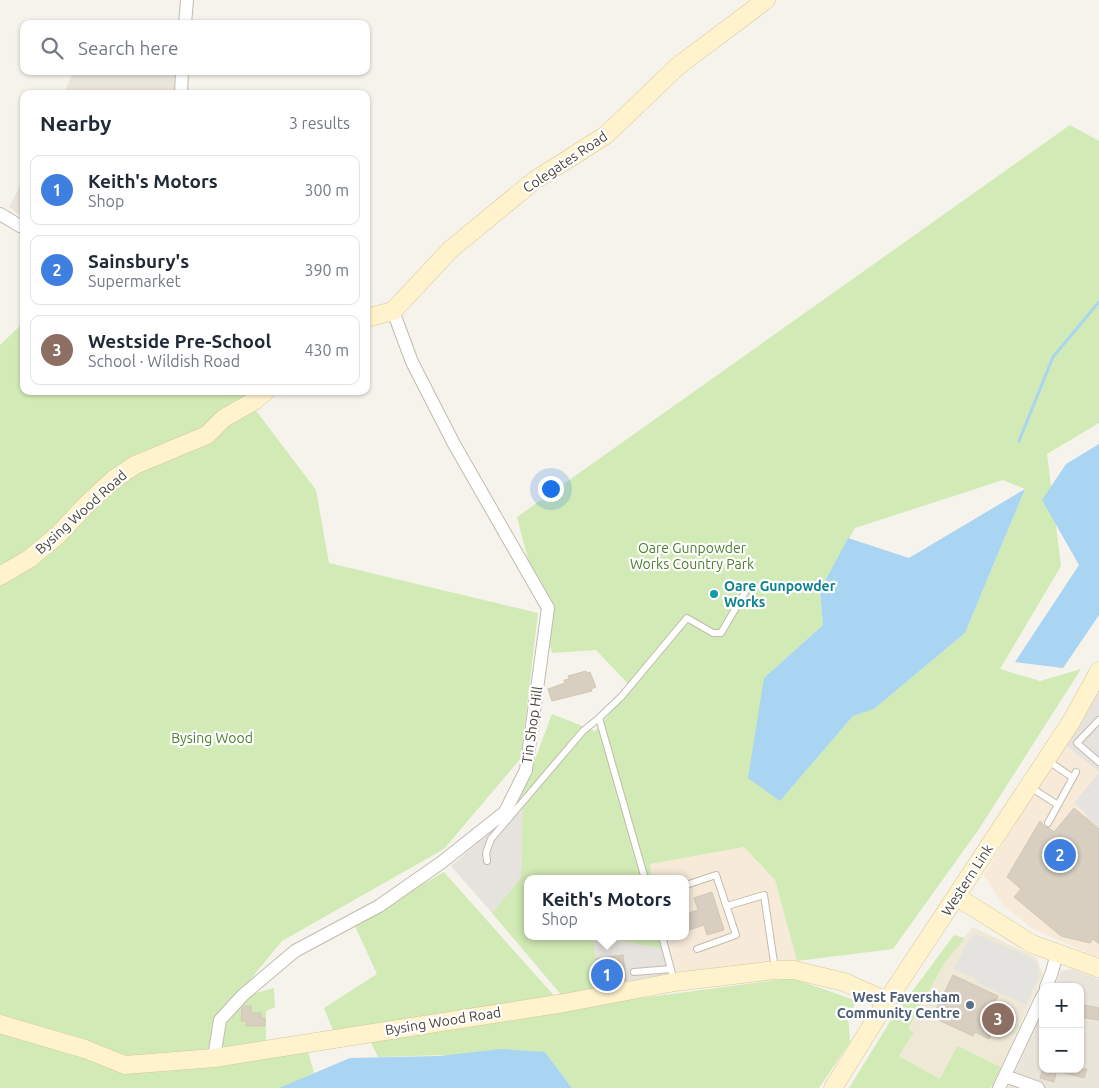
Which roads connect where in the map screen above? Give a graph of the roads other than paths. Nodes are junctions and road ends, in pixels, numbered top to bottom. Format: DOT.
graph roads {
  1 [pos="187,0"];
  2 [pos="766,0"];
  3 [pos="185,20"];
  4 [pos="182,75"];
  5 [pos="181,90"];
  6 [pos="0,214"];
  7 [pos="20,226"];
  8 [pos="393,311"];
  9 [pos="370,317"];
  10 [pos="261,395"];
  11 [pos="0,576"];
  12 [pos="748,589"];
  13 [pos="1099,671"];
  14 [pos="599,718"];
  15 [pos="1099,720"];
  16 [pos="1047,760"];
  17 [pos="1099,762"];
  18 [pos="1030,787"];
  19 [pos="1058,806"];
  20 [pos="1048,823"];
  21 [pos="487,861"];
  22 [pos="644,875"];
  23 [pos="689,884"];
  24 [pos="957,897"];
  25 [pos="727,906"];
  26 [pos="663,940"];
  27 [pos="697,949"];
  28 [pos="1057,953"];
  29 [pos="1099,968"];
  30 [pos="775,970"];
  31 [pos="634,972"];
  32 [pos="673,976"];
  33 [pos="1048,983"];
  34 [pos="887,1000"];
  35 [pos="1039,1004"];
  36 [pos="0,1024"];
  37 [pos="214,1058"];
  38 [pos="1005,1076"];
  39 [pos="833,1088"];
  40 [pos="999,1088"];
  41 [pos="1038,1088"];
  1 -- 3 [label="street"];
  2 -- 8 [label="street, Colegates Road"];
  4 -- 5 [label="street"];
  6 -- 7 [label="street"];
  8 -- 9 [label="street"];
  8 -- 37 [label="street, Tin Shop Hill"];
  10 -- 11 [label="street, Bysing Wood Road"];
  12 -- 14 [label="lane"];
  13 -- 16 [label="street, Western Link"];
  14 -- 21 [label="lane"];
  14 -- 22 [label="lane"];
  15 -- 17 [label="lane"];
  16 -- 18 [label="street, Western Link"];
  16 -- 19 [label="lane"];
  18 -- 19 [label="lane"];
  18 -- 24 [label="street, Western Link"];
  19 -- 20 [label="lane"];
  23 -- 25 [label="lane"];
  24 -- 28 [label="street"];
  24 -- 34 [label="street, Western Link"];
  25 -- 27 [label="lane"];
  25 -- 30 [label="lane"];
  26 -- 32 [label="lane"];
  28 -- 29 [label="street"];
  28 -- 33 [label="street"];
  30 -- 32 [label="street, Bysing Wood Road"];
  30 -- 34 [label="street, Bysing Wood Road"];
  31 -- 32 [label="lane"];
  32 -- 37 [label="street, Bysing Wood Road"];
  34 -- 39 [label="street, Western Link"];
  35 -- 38 [label="street"];
  36 -- 37 [label="street, Bysing Wood Road"];
  38 -- 40 [label="street"];
  38 -- 41 [label="street"];
}
